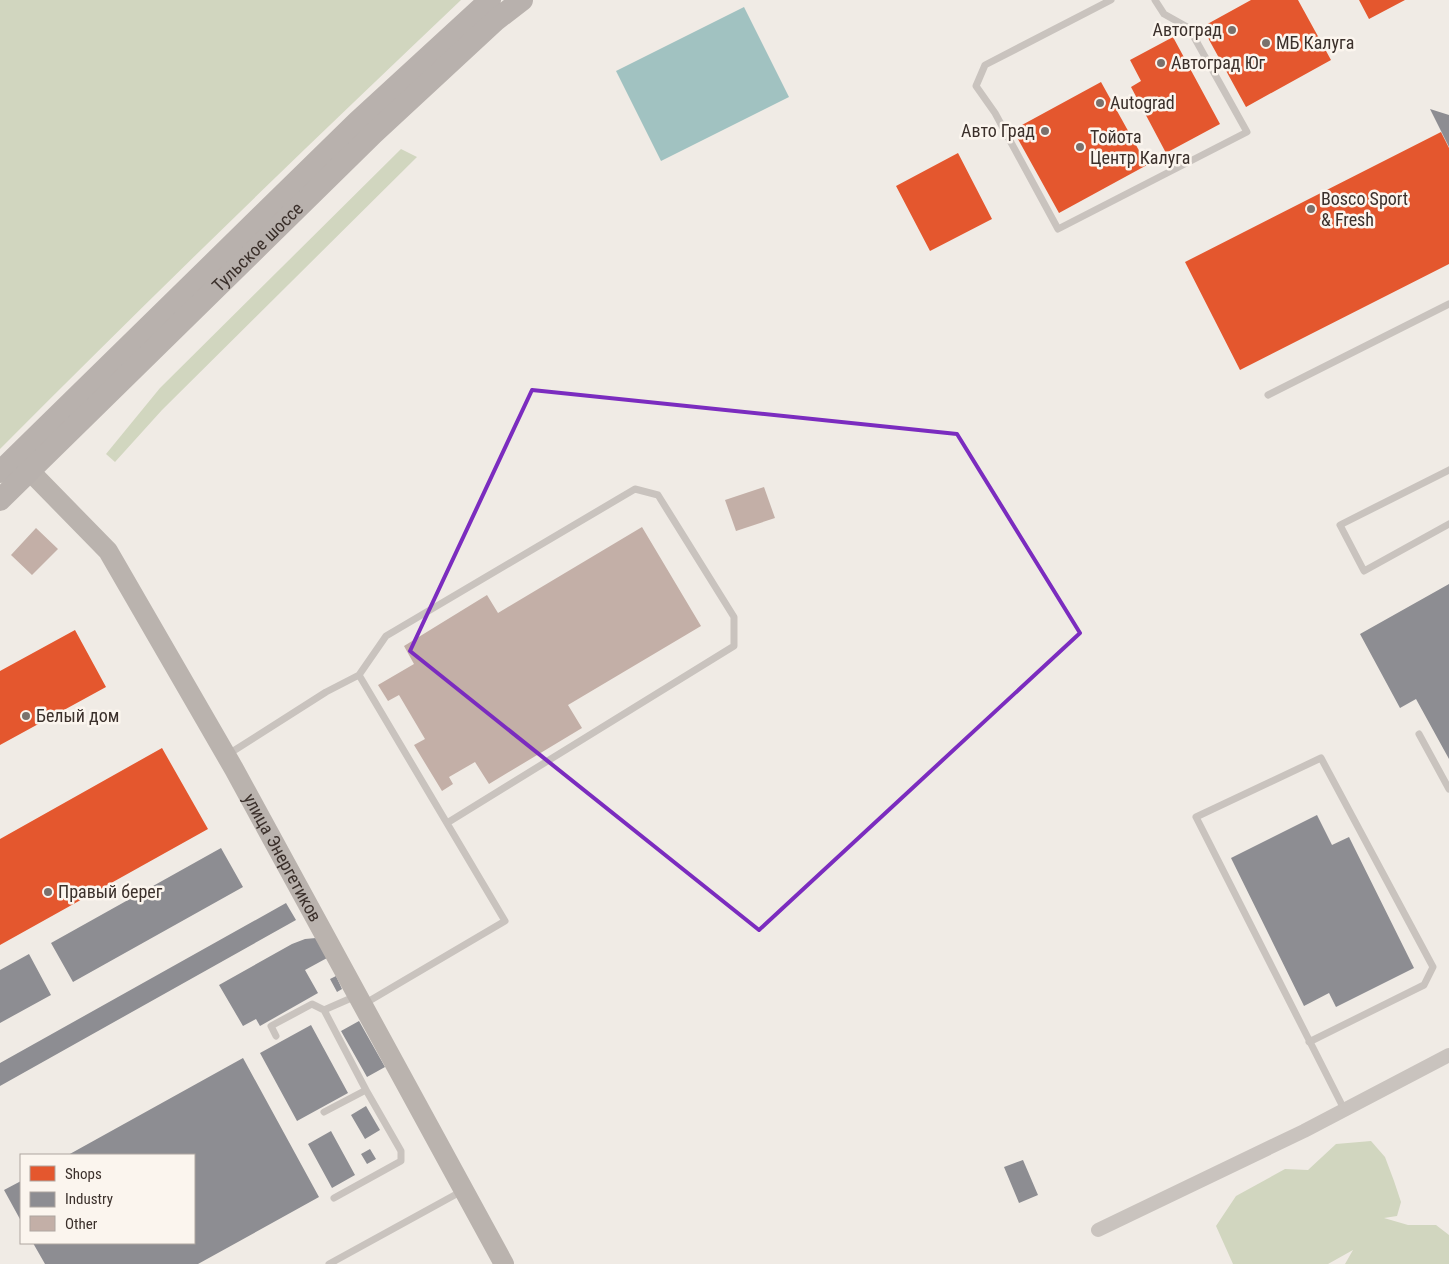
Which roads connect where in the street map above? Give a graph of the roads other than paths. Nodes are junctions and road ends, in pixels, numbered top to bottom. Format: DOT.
graph roads {
  1 [pos="490,0"];
  2 [pos="522,0"];
  3 [pos="1111,0"];
  4 [pos="1155,0"];
  5 [pos="1449,304"];
  6 [pos="1268,395"];
  7 [pos="23,464"];
  8 [pos="1449,470"];
  9 [pos="0,472"];
  10 [pos="0,500"];
  11 [pos="1449,524"];
  12 [pos="359,675"];
  13 [pos="1419,734"];
  14 [pos="226,755"];
  15 [pos="1449,789"];
  16 [pos="447,823"];
  17 [pos="359,1001"];
  18 [pos="324,1010"];
  19 [pos="276,1036"];
  20 [pos="1309,1042"];
  21 [pos="1449,1055"];
  22 [pos="366,1090"];
  23 [pos="1344,1109"];
  24 [pos="324,1112"];
  25 [pos="463,1190"];
  26 [pos="334,1198"];
  27 [pos="1098,1230"];
  28 [pos="328,1264"];
  29 [pos="504,1264"];
  1 -- 7 [label="main road, Тульское шоссе"];
  2 -- 7 [label="main road, Тульское шоссе"];
  3 -- 4 [label="lane"];
  5 -- 6 [label="lane"];
  7 -- 9 [label="main road, Тульское шоссе"];
  7 -- 10 [label="main road, Тульское шоссе"];
  7 -- 14 [label="street, улица Энергетиков"];
  8 -- 11 [label="lane"];
  12 -- 14 [label="lane"];
  12 -- 16 [label="lane"];
  12 -- 16 [label="lane"];
  13 -- 15 [label="lane"];
  14 -- 17 [label="street, улица Энергетиков"];
  16 -- 17 [label="lane"];
  17 -- 18 [label="lane"];
  17 -- 25 [label="street, улица Энергетиков"];
  18 -- 19 [label="lane"];
  18 -- 22 [label="lane"];
  20 -- 20 [label="lane"];
  20 -- 23 [label="lane"];
  21 -- 23 [label="street"];
  22 -- 24 [label="lane"];
  22 -- 26 [label="lane"];
  23 -- 27 [label="street"];
  25 -- 28 [label="lane"];
  25 -- 29 [label="street, улица Энергетиков"];
}
